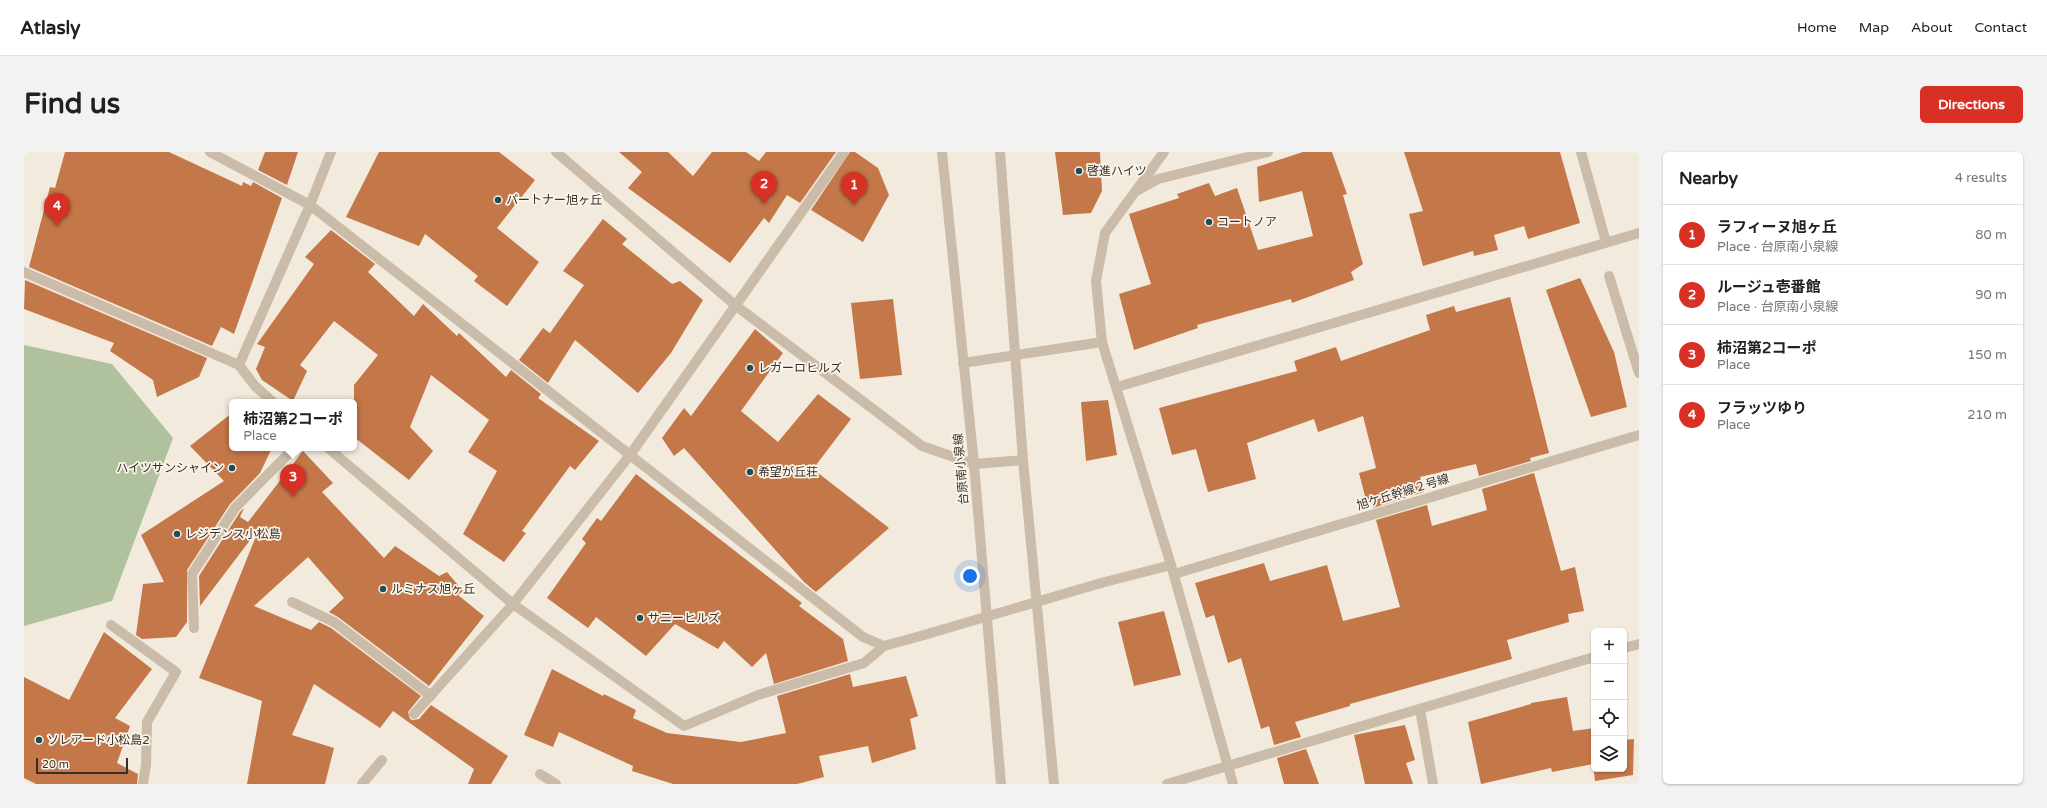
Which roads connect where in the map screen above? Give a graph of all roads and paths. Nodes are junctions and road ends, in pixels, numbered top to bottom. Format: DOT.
graph roads {
  1 [pos="210,152"];
  2 [pos="331,152"];
  3 [pos="556,152"];
  4 [pos="844,152"];
  5 [pos="942,152"];
  6 [pos="1000,152"];
  7 [pos="1164,152"];
  8 [pos="1268,152"];
  9 [pos="1580,152"];
  10 [pos="1132,193"];
  11 [pos="310,205"];
  12 [pos="1639,233"];
  13 [pos="1606,242"];
  14 [pos="24,272"];
  15 [pos="1609,276"];
  16 [pos="735,305"];
  17 [pos="1102,342"];
  18 [pos="1015,355"];
  19 [pos="963,363"];
  20 [pos="239,365"];
  21 [pos="1639,373"];
  22 [pos="1118,387"];
  23 [pos="270,399"];
  24 [pos="1639,435"];
  25 [pos="291,451"];
  26 [pos="332,451"];
  27 [pos="630,455"];
  28 [pos="1024,460"];
  29 [pos="974,464"];
  30 [pos="1172,569"];
  31 [pos="292,602"];
  32 [pos="513,604"];
  33 [pos="111,625"];
  34 [pos="194,628"];
  35 [pos="1639,644"];
  36 [pos="884,646"];
  37 [pos="1627,647"];
  38 [pos="1591,659"];
  39 [pos="431,696"];
  40 [pos="1420,709"];
  41 [pos="414,714"];
  42 [pos="382,760"];
  43 [pos="1228,767"];
  44 [pos="540,774"];
  45 [pos="143,784"];
  46 [pos="362,784"];
  47 [pos="556,784"];
  48 [pos="1001,784"];
  49 [pos="1054,784"];
  50 [pos="1167,784"];
  51 [pos="1233,784"];
  52 [pos="1433,784"];
  1 -- 11 [label="street"];
  2 -- 11 [label="street"];
  3 -- 16 [label="street"];
  4 -- 16 [label="street"];
  5 -- 19 [label="street, 台原南小泉線"];
  6 -- 18 [label="street"];
  7 -- 10 [label="street"];
  8 -- 10 [label="street"];
  9 -- 13 [label="street"];
  10 -- 17 [label="street"];
  11 -- 20 [label="street"];
  11 -- 27 [label="street"];
  12 -- 13 [label="street"];
  13 -- 22 [label="street"];
  14 -- 20 [label="street"];
  15 -- 21 [label="street"];
  16 -- 27 [label="street"];
  16 -- 29 [label="street"];
  17 -- 18 [label="street"];
  17 -- 22 [label="street"];
  18 -- 19 [label="street"];
  18 -- 28 [label="street"];
  19 -- 29 [label="street, 台原南小泉線"];
  20 -- 23 [label="street"];
  22 -- 30 [label="street"];
  24 -- 30 [label="street, 旭ケ丘幹線２号線"];
  25 -- 34 [label="street"];
  26 -- 32 [label="street"];
  27 -- 32 [label="street"];
  27 -- 36 [label="street"];
  28 -- 29 [label="street"];
  28 -- 49 [label="street"];
  29 -- 48 [label="street, 台原南小泉線"];
  30 -- 36 [label="street, 旭ケ丘幹線２号線, bridge"];
  30 -- 43 [label="street"];
  31 -- 39 [label="street"];
  32 -- 36 [label="street"];
  32 -- 39 [label="street"];
  33 -- 45 [label="street"];
  35 -- 37 [label="street"];
  38 -- 40 [label="street"];
  39 -- 41 [label="street"];
  40 -- 43 [label="street"];
  40 -- 52 [label="street"];
  42 -- 46 [label="street"];
  43 -- 50 [label="street"];
  43 -- 51 [label="street"];
  44 -- 47 [label="street"];
}
